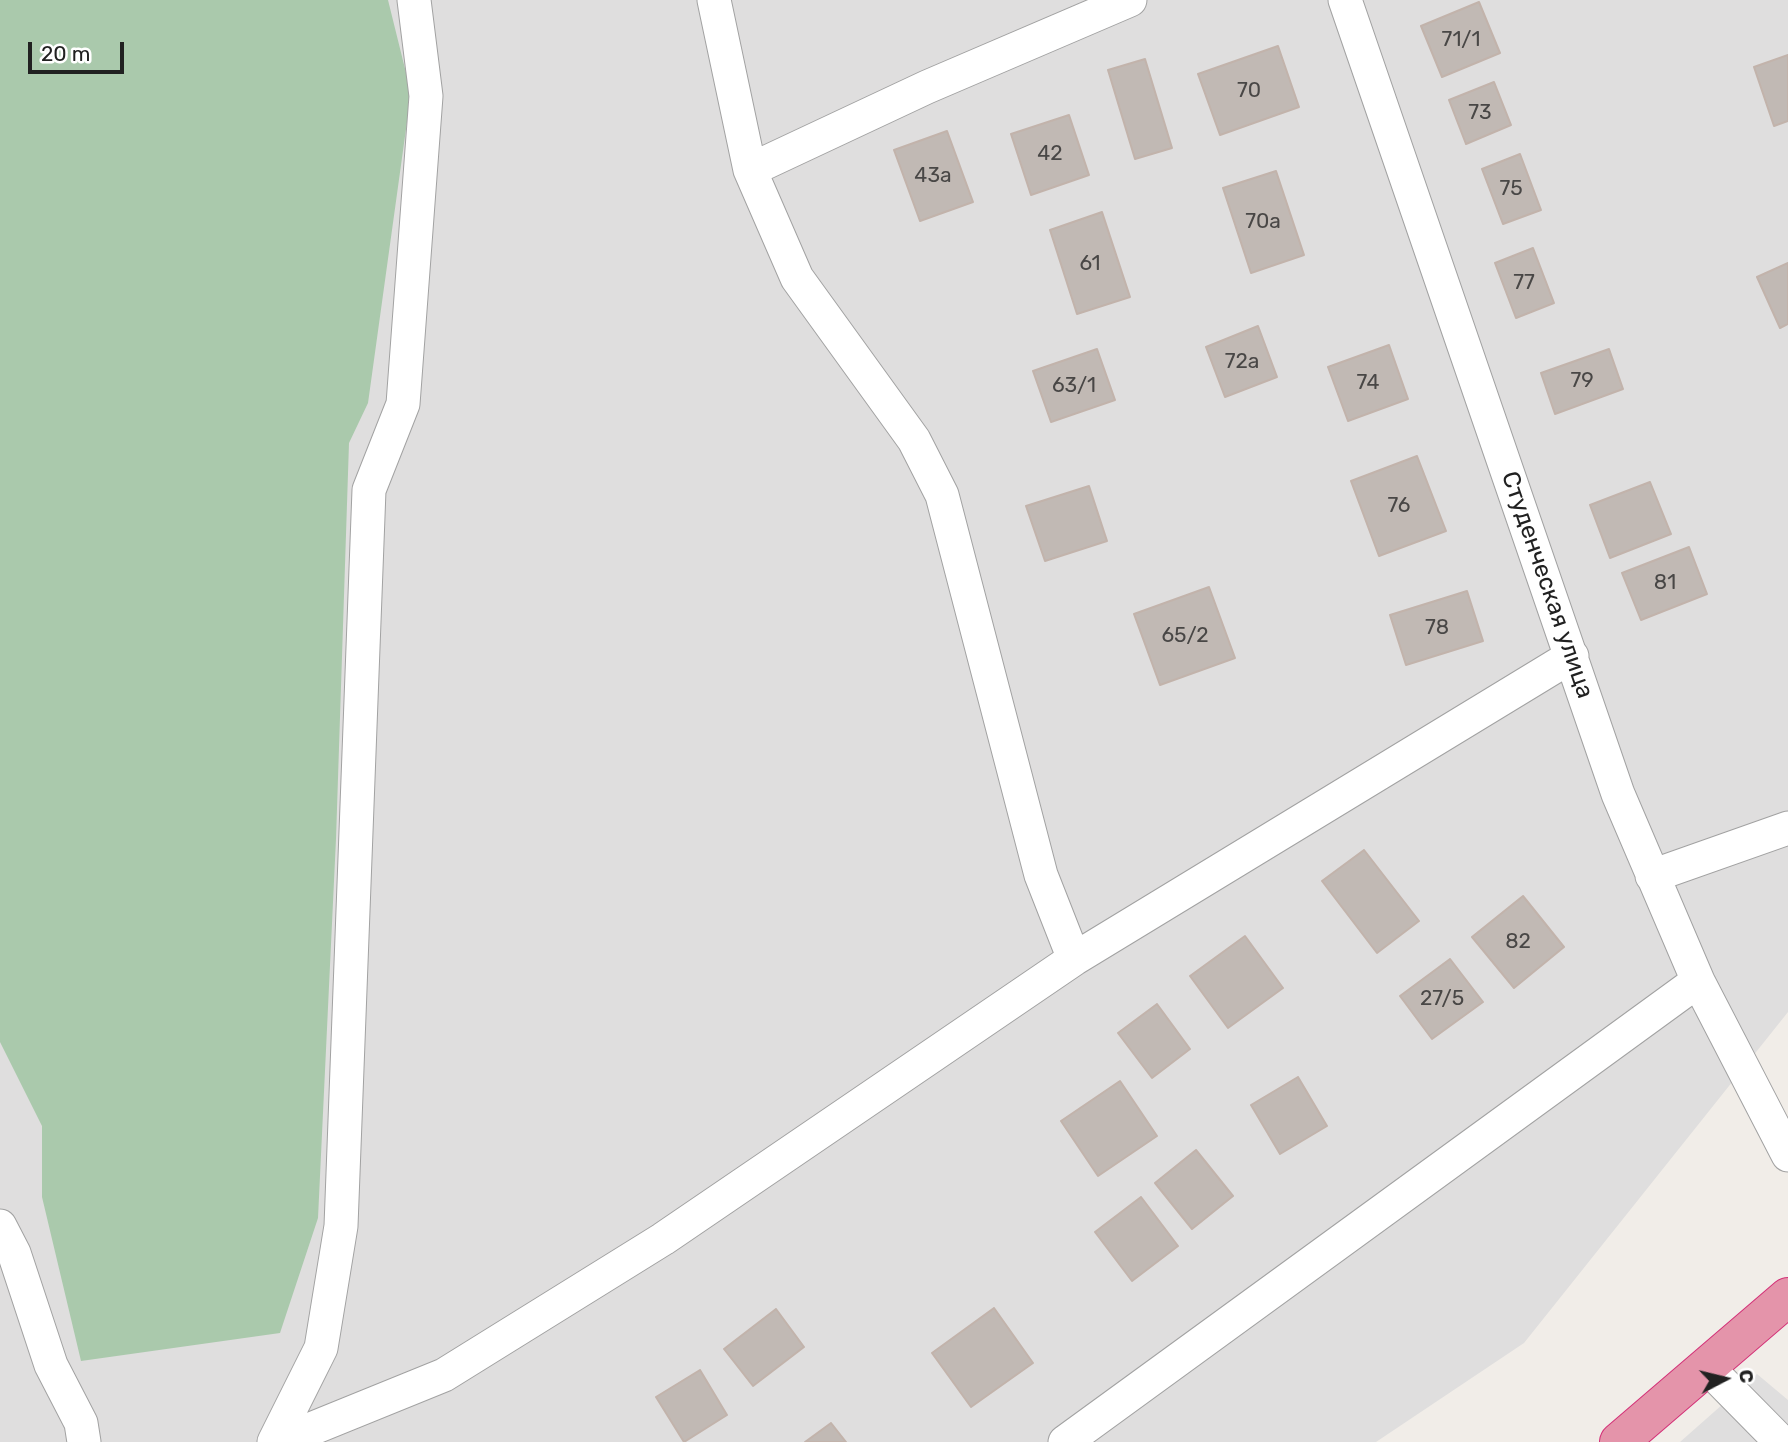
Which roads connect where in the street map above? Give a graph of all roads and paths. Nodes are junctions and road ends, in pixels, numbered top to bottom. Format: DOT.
graph roads {
  1 [pos="414,0"];
  2 [pos="714,0"];
  3 [pos="1130,0"];
  4 [pos="1345,0"];
  5 [pos="750,170"];
  6 [pos="1572,656"];
  7 [pos="1788,828"];
  8 [pos="1651,876"];
  9 [pos="1074,959"];
  10 [pos="1698,981"];
  11 [pos="1788,1155"];
  12 [pos="0,1226"];
  13 [pos="1788,1297"];
  14 [pos="1707,1367"];
  15 [pos="84,1442"];
  16 [pos="274,1442"];
  17 [pos="279,1442"];
  18 [pos="1065,1442"];
  19 [pos="1619,1442"];
  20 [pos="1781,1442"];
  1 -- 16 [label="street"];
  2 -- 5 [label="street"];
  3 -- 5 [label="street"];
  4 -- 6 [label="street, Студенческая улица"];
  5 -- 9 [label="street"];
  6 -- 8 [label="street, Студенческая улица"];
  6 -- 9 [label="street"];
  7 -- 8 [label="street"];
  8 -- 10 [label="street, Студенческая улица"];
  9 -- 17 [label="street"];
  10 -- 11 [label="street, Студенческая улица"];
  10 -- 18 [label="street"];
  12 -- 15 [label="street"];
  13 -- 14 [label="highway"];
  14 -- 19 [label="highway"];
  14 -- 20 [label="street"];
}
